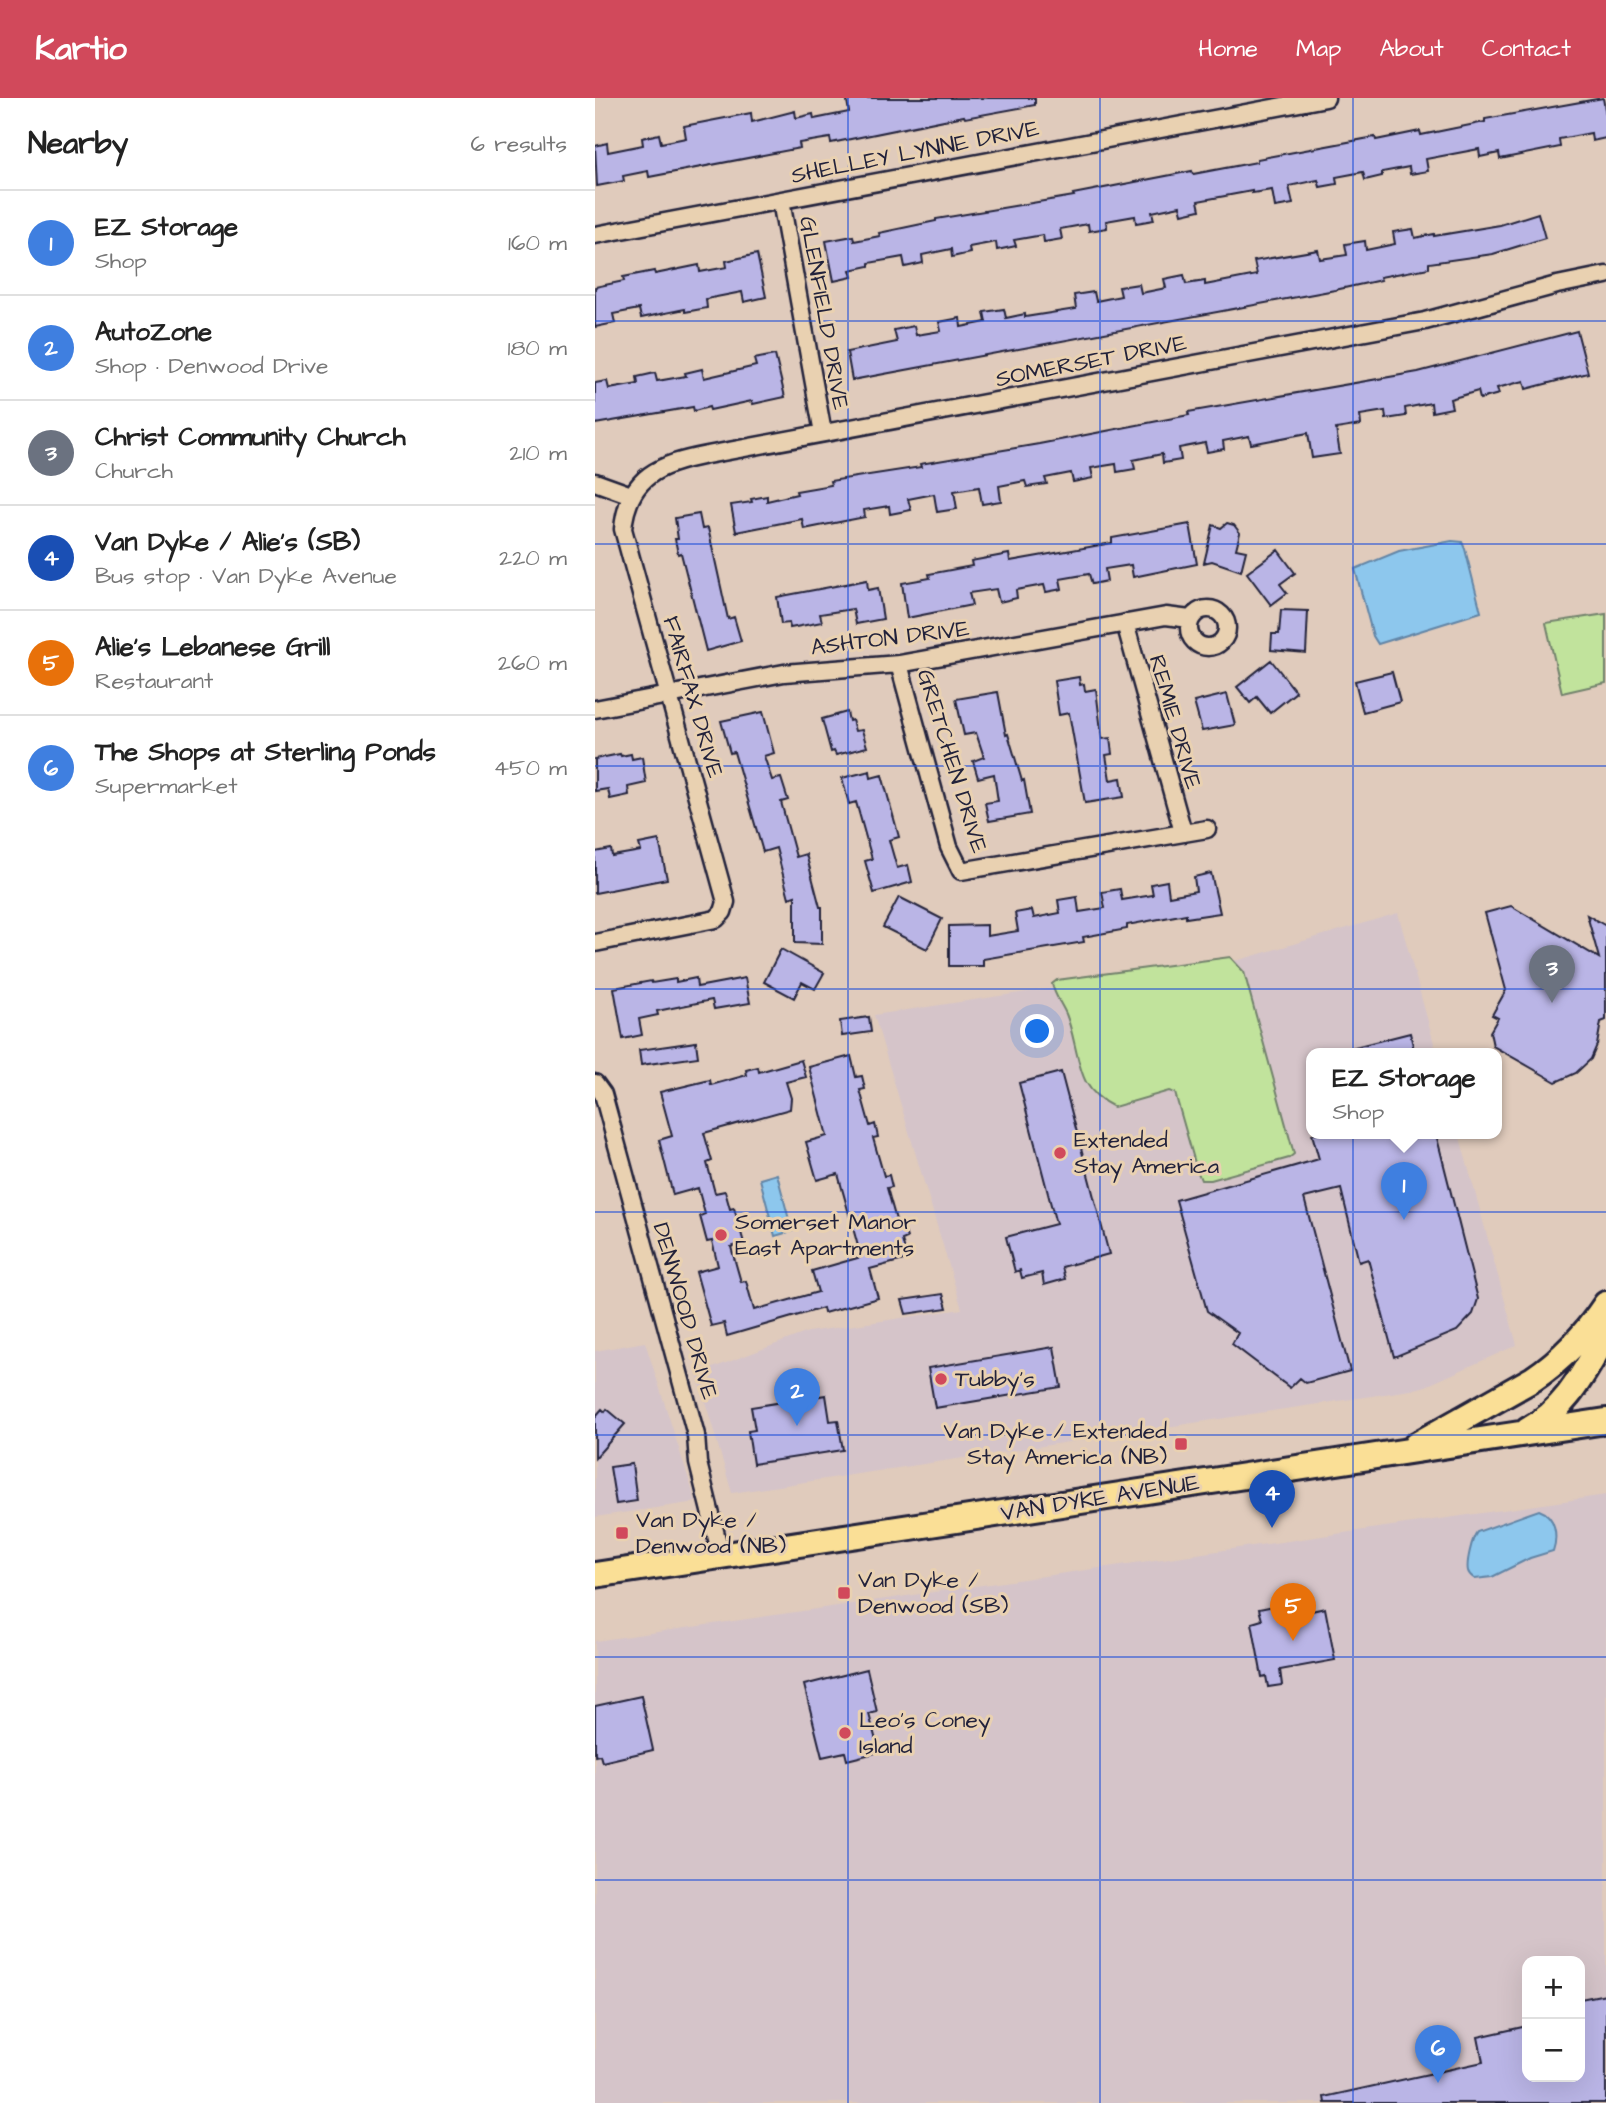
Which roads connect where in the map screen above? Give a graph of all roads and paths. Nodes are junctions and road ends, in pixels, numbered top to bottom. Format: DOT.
graph roads {
  1 [pos="1326,98"];
  2 [pos="781,201"];
  3 [pos="595,235"];
  4 [pos="1606,275"];
  5 [pos="823,433"];
  6 [pos="595,482"];
  7 [pos="631,495"];
  8 [pos="1190,620"];
  9 [pos="1125,623"];
  10 [pos="899,664"];
  11 [pos="669,695"];
  12 [pos="595,709"];
  13 [pos="1206,829"];
  14 [pos="1183,832"];
  15 [pos="595,943"];
  16 [pos="595,1083"];
  17 [pos="1606,1304"];
  18 [pos="1606,1335"];
  19 [pos="1606,1421"];
  20 [pos="1518,1435"];
  21 [pos="1404,1452"];
  22 [pos="721,1555"];
  23 [pos="595,1575"];
  1 -- 2 [label="street, SHELLEY LYNNE DRIVE"];
  2 -- 3 [label="street, SHELLEY LYNNE DRIVE"];
  2 -- 5 [label="street, GLENFIELD DRIVE"];
  4 -- 5 [label="street, SOMERSET DRIVE"];
  5 -- 7 [label="street, SOMERSET DRIVE"];
  6 -- 7 [label="street"];
  7 -- 11 [label="street, FAIRFAX DRIVE"];
  8 -- 9 [label="street, ASHTON DRIVE"];
  9 -- 10 [label="street, ASHTON DRIVE"];
  9 -- 14 [label="street, REMIE DRIVE"];
  10 -- 11 [label="street, ASHTON DRIVE"];
  10 -- 14 [label="street, GRETCHEN DRIVE"];
  11 -- 12 [label="street, ASHTON DRIVE"];
  11 -- 15 [label="street, FAIRFAX DRIVE"];
  13 -- 14 [label="street"];
  16 -- 22 [label="street, DENWOOD DRIVE"];
  17 -- 21 [label="main road"];
  18 -- 20 [label="main road"];
  19 -- 20 [label="main road, VAN DYKE AVENUE"];
  20 -- 21 [label="main road, VAN DYKE AVENUE"];
  21 -- 22 [label="main road, VAN DYKE AVENUE"];
  22 -- 23 [label="main road, VAN DYKE AVENUE"];
}
